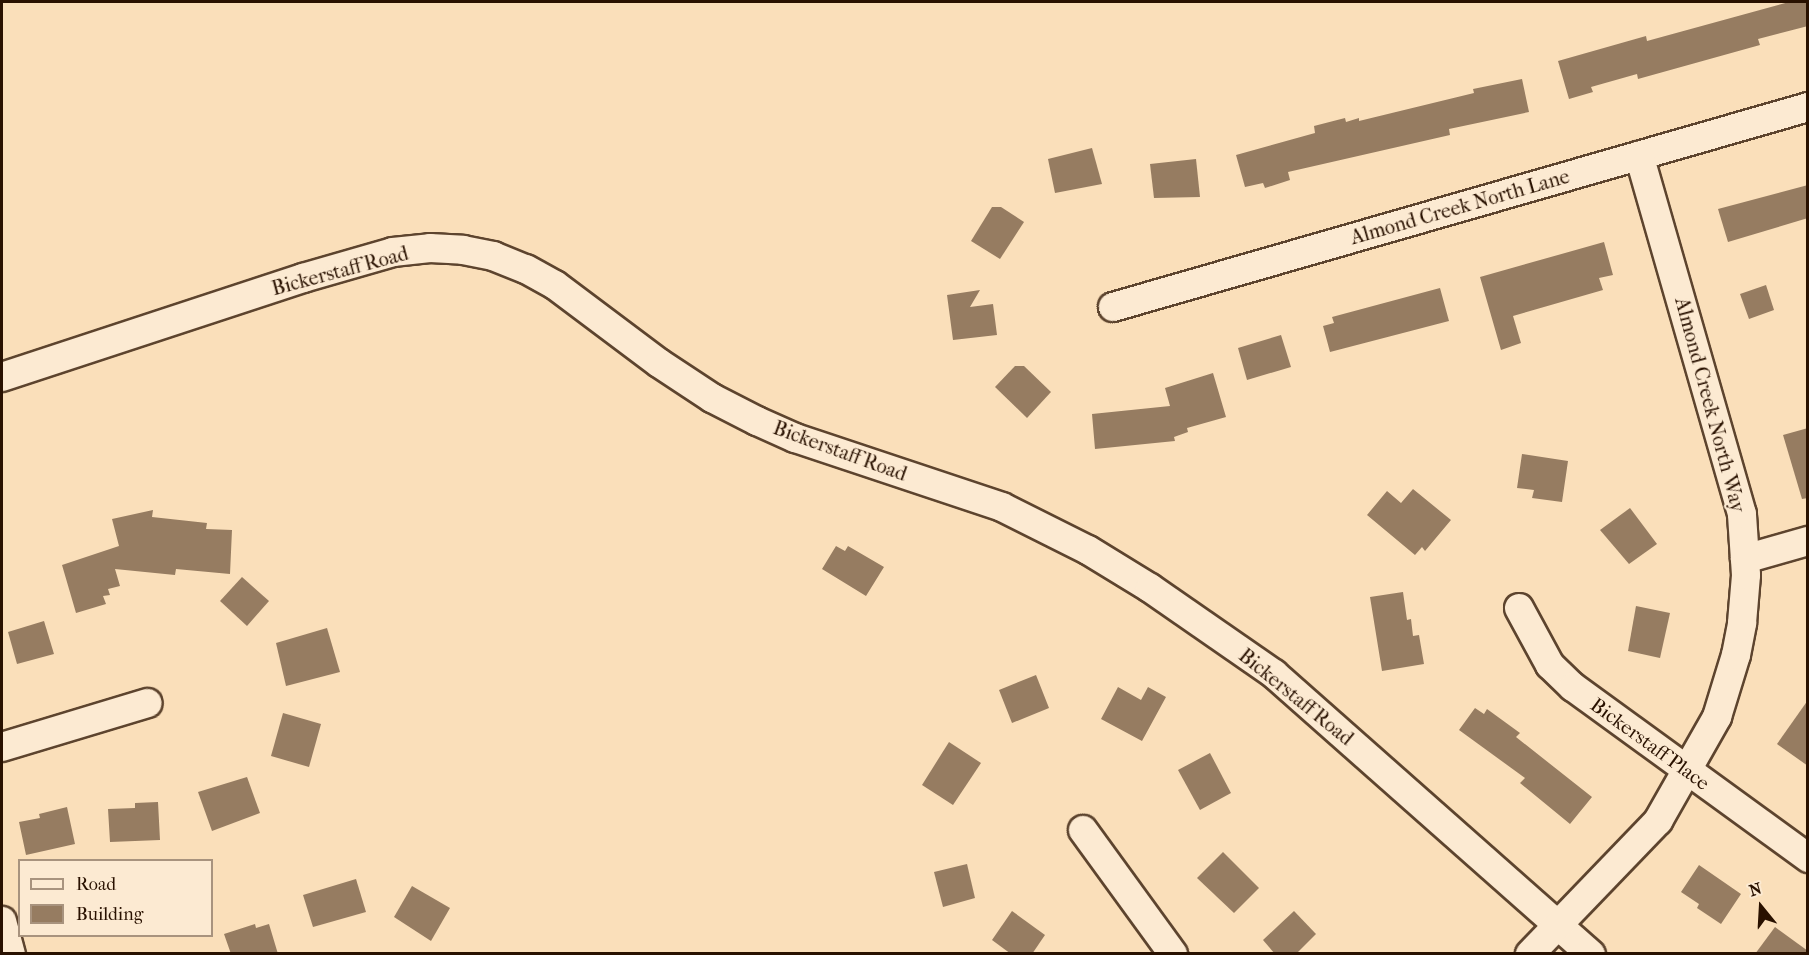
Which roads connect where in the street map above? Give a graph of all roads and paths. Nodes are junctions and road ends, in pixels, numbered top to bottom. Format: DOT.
graph roads {
  1 [pos="1808,106"];
  2 [pos="1639,155"];
  3 [pos="1113,307"];
  4 [pos="2,377"];
  5 [pos="1808,541"];
  6 [pos="1745,559"];
  7 [pos="1519,608"];
  8 [pos="148,703"];
  9 [pos="2,747"];
  10 [pos="1687,771"];
  11 [pos="1083,830"];
  12 [pos="1808,858"];
  13 [pos="2,921"];
  14 [pos="1559,925"];
  15 [pos="11,954"];
  16 [pos="1173,954"];
  17 [pos="1530,954"];
  18 [pos="1591,954"];
  1 -- 2 [label="street, Almond Creek North Lane"];
  2 -- 3 [label="street, Almond Creek North Lane"];
  2 -- 6 [label="street, Almond Creek North Way"];
  4 -- 14 [label="street, Bickerstaff Road"];
  5 -- 6 [label="street"];
  6 -- 10 [label="street, Almond Creek North Way"];
  7 -- 10 [label="street, Bickerstaff Place"];
  8 -- 9 [label="street"];
  10 -- 12 [label="street, Bickerstaff Place"];
  10 -- 14 [label="street, Almond Creek North Way"];
  11 -- 16 [label="street"];
  13 -- 15 [label="street"];
  14 -- 17 [label="street, Almond Creek North Way"];
  14 -- 18 [label="street, Bickerstaff Road"];
}
